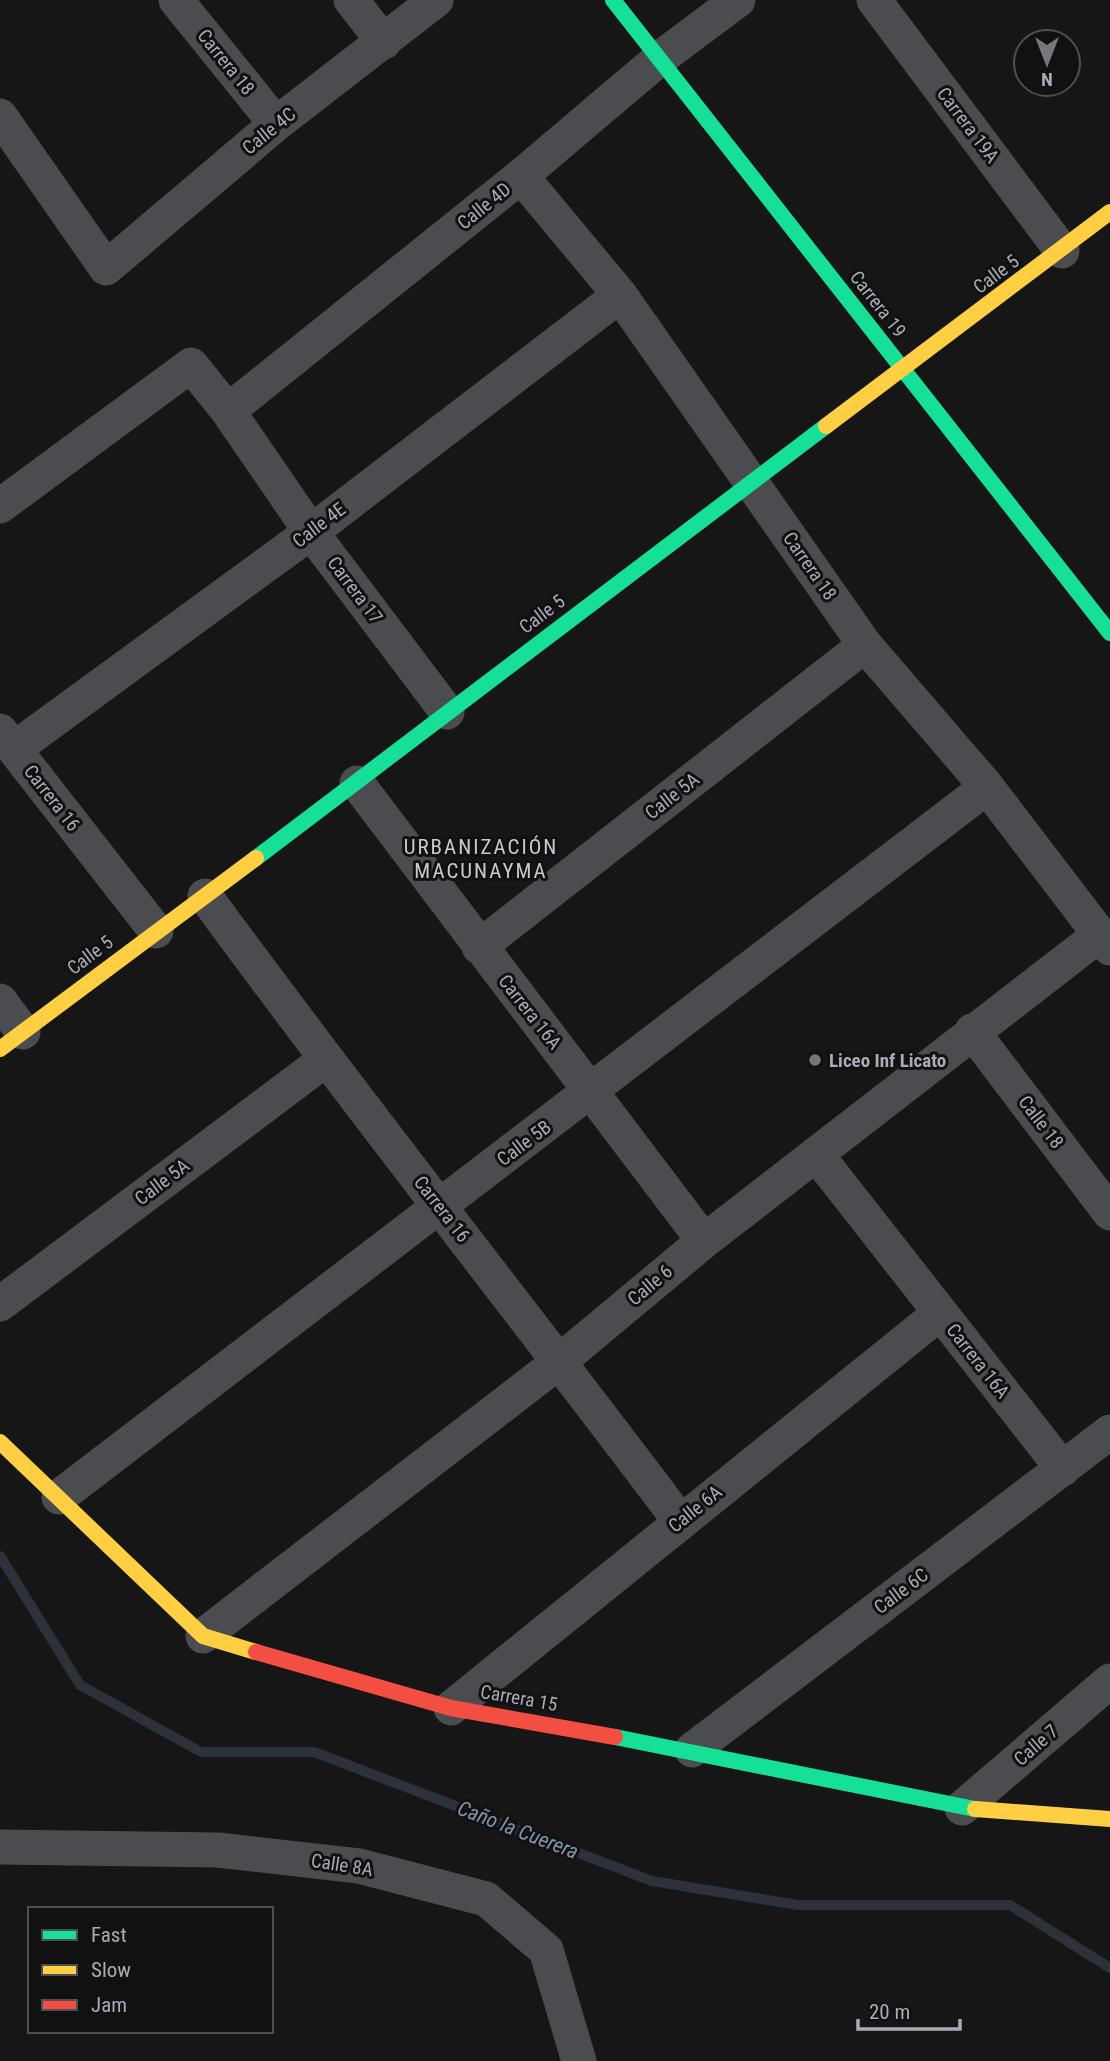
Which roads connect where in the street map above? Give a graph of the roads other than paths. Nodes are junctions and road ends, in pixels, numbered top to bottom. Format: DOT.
graph roads {
  1 [pos="176,0"];
  2 [pos="351,0"];
  3 [pos="436,0"];
  4 [pos="612,0"];
  5 [pos="738,0"];
  6 [pos="874,0"];
  7 [pos="384,41"];
  8 [pos="659,59"];
  9 [pos="0,117"];
  10 [pos="276,124"];
  11 [pos="521,176"];
  12 [pos="1110,212"];
  13 [pos="1062,251"];
  14 [pos="620,295"];
  15 [pos="904,370"];
  16 [pos="228,411"];
  17 [pos="752,482"];
  18 [pos="0,506"];
  19 [pos="311,532"];
  20 [pos="1110,633"];
  21 [pos="865,645"];
  22 [pos="447,712"];
  23 [pos="7,740"];
  24 [pos="357,783"];
  25 [pos="987,787"];
  26 [pos="205,896"];
  27 [pos="156,931"];
  28 [pos="1104,942"];
  29 [pos="479,947"];
  30 [pos="0,1001"];
  31 [pos="972,1031"];
  32 [pos="11,1040"];
  33 [pos="325,1060"];
  34 [pos="593,1091"];
  35 [pos="816,1154"];
  36 [pos="440,1206"];
  37 [pos="1110,1213"];
  38 [pos="704,1241"];
  39 [pos="0,1304"];
  40 [pos="940,1314"];
  41 [pos="560,1361"];
  42 [pos="1110,1432"];
  43 [pos="0,1442"];
  44 [pos="1063,1469"];
  45 [pos="60,1497"];
  46 [pos="680,1521"];
  47 [pos="203,1636"];
  48 [pos="1110,1681"];
  49 [pos="451,1708"];
  50 [pos="692,1750"];
  51 [pos="962,1808"];
  52 [pos="1110,1819"];
  53 [pos="0,1847"];
  54 [pos="579,2061"];
  1 -- 10 [label="street, Carrera 18"];
  2 -- 7 [label="street"];
  3 -- 7 [label="street, Calle 4C"];
  4 -- 8 [label="street, Carrera 19"];
  5 -- 8 [label="street, Calle 4D"];
  6 -- 13 [label="street, Carrera 19A"];
  7 -- 10 [label="street, Calle 4C"];
  8 -- 11 [label="street, Calle 4D"];
  8 -- 15 [label="street, Carrera 19"];
  9 -- 10 [label="street, Calle 4C"];
  11 -- 14 [label="street, Carrera 18"];
  11 -- 16 [label="street, Calle 4D"];
  12 -- 13 [label="street, Calle 5"];
  13 -- 15 [label="street, Calle 5"];
  14 -- 17 [label="street, Carrera 18"];
  14 -- 19 [label="street, Calle 4E"];
  15 -- 17 [label="street, Calle 5"];
  15 -- 20 [label="street, Carrera 19"];
  16 -- 18 [label="street, Carrera 17"];
  16 -- 19 [label="street, Carrera 17"];
  17 -- 21 [label="street, Carrera 18"];
  17 -- 22 [label="street, Calle 5"];
  19 -- 22 [label="street, Carrera 17"];
  19 -- 23 [label="street, Calle 4E"];
  21 -- 25 [label="street, Carrera 18"];
  21 -- 29 [label="street, Calle 5A"];
  22 -- 24 [label="street, Calle 5"];
  23 -- 27 [label="street, Carrera 16"];
  24 -- 26 [label="street, Calle 5"];
  24 -- 29 [label="street, Carrera 16A"];
  25 -- 28 [label="street, Carrera 18"];
  25 -- 34 [label="street, Calle 5B"];
  26 -- 27 [label="street, Calle 5"];
  26 -- 33 [label="street, Carrera 16"];
  27 -- 32 [label="street, Calle 5"];
  28 -- 31 [label="street, Calle 6"];
  29 -- 34 [label="street, Carrera 16A"];
  30 -- 32 [label="street"];
  31 -- 35 [label="street, Calle 6"];
  31 -- 37 [label="street, Calle 18"];
  33 -- 36 [label="street, Carrera 16"];
  33 -- 39 [label="street, Calle 5A"];
  34 -- 36 [label="street, Calle 5B"];
  34 -- 38 [label="street, Carrera 16A"];
  35 -- 38 [label="street, Calle 6"];
  35 -- 40 [label="street, Carrera 16A"];
  36 -- 41 [label="street, Carrera 16"];
  36 -- 45 [label="street, Calle 5B"];
  38 -- 41 [label="street, Calle 6"];
  40 -- 44 [label="street, Carrera 16A"];
  40 -- 46 [label="street, Calle 6A"];
  41 -- 46 [label="street, Carrera 16"];
  41 -- 47 [label="street, Calle 6"];
  42 -- 44 [label="street, Calle 6C"];
  43 -- 45 [label="street, Carrera 15"];
  44 -- 50 [label="street, Calle 6C"];
  45 -- 47 [label="street, Carrera 15"];
  46 -- 49 [label="street, Calle 6A"];
  47 -- 49 [label="street, Carrera 15"];
  48 -- 51 [label="street, Calle 7"];
  49 -- 50 [label="street, Carrera 15"];
  50 -- 51 [label="street, Carrera 15"];
  51 -- 52 [label="street, Carrera 15"];
  53 -- 54 [label="street, Calle 8A"];
}
